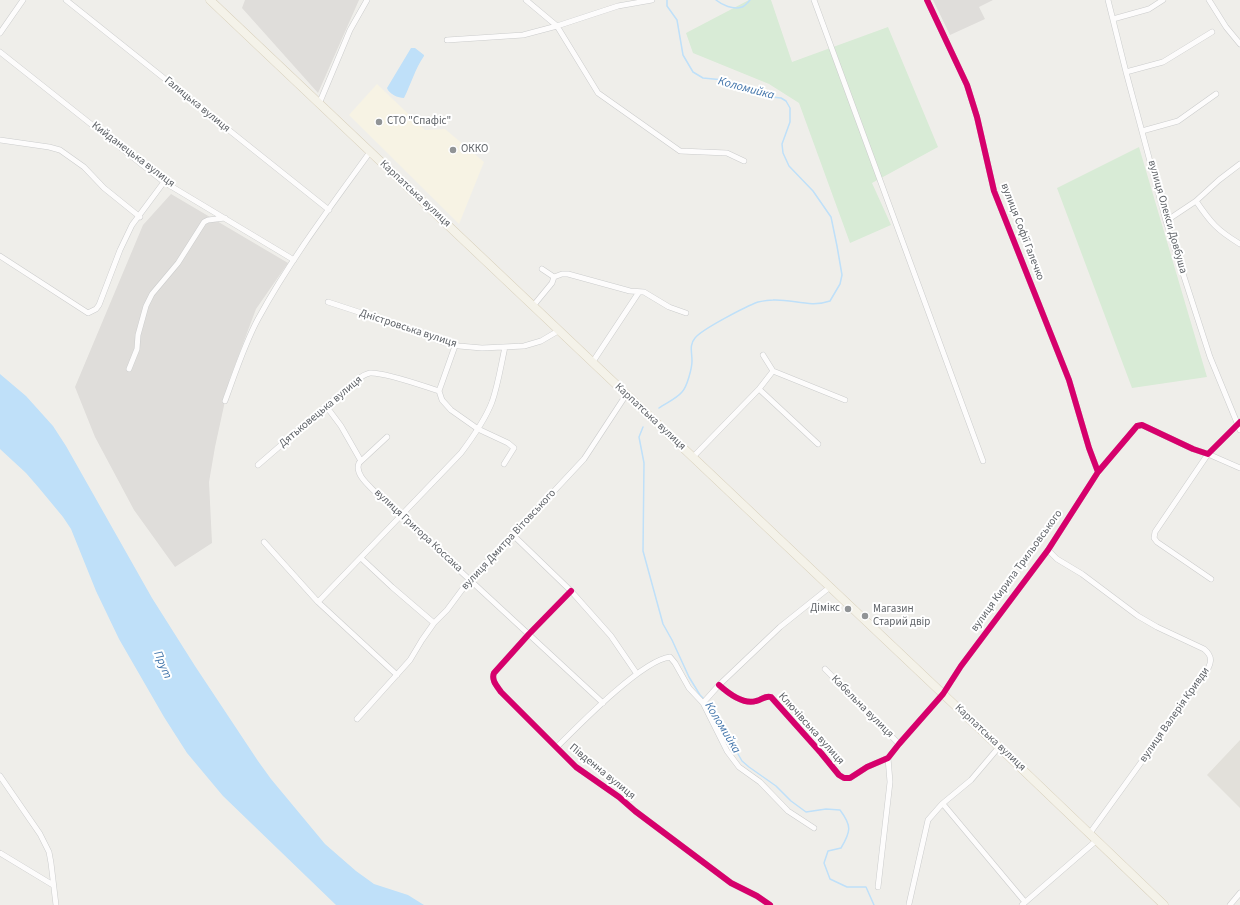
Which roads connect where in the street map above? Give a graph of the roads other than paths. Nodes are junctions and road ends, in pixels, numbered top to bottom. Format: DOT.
graph roads {
  1 [pos="24,0"];
  2 [pos="66,0"];
  3 [pos="210,0"];
  4 [pos="367,0"];
  5 [pos="526,0"];
  6 [pos="652,0"];
  7 [pos="814,0"];
  8 [pos="927,0"];
  9 [pos="1108,0"];
  10 [pos="1163,0"];
  11 [pos="1209,0"];
  12 [pos="618,3"];
  13 [pos="1114,19"];
  14 [pos="557,26"];
  15 [pos="1212,32"];
  16 [pos="0,33"];
  17 [pos="447,40"];
  18 [pos="1240,44"];
  19 [pos="0,52"];
  20 [pos="1126,72"];
  21 [pos="1216,94"];
  22 [pos="319,104"];
  23 [pos="1142,132"];
  24 [pos="0,140"];
  25 [pos="370,152"];
  26 [pos="744,161"];
  27 [pos="1240,164"];
  28 [pos="164,182"];
  29 [pos="1196,201"];
  30 [pos="329,210"];
  31 [pos="140,217"];
  32 [pos="225,218"];
  33 [pos="1166,221"];
  34 [pos="1240,244"];
  35 [pos="0,256"];
  36 [pos="294,260"];
  37 [pos="542,269"];
  38 [pos="554,277"];
  39 [pos="639,292"];
  40 [pos="328,302"];
  41 [pos="533,306"];
  42 [pos="686,313"];
  43 [pos="558,331"];
  44 [pos="455,346"];
  45 [pos="505,347"];
  46 [pos="763,355"];
  47 [pos="592,363"];
  48 [pos="129,369"];
  49 [pos="774,371"];
  50 [pos="759,389"];
  51 [pos="439,391"];
  52 [pos="626,395"];
  53 [pos="845,400"];
  54 [pos="225,401"];
  55 [pos="326,406"];
  56 [pos="1239,424"];
  57 [pos="478,428"];
  58 [pos="1240,430"];
  59 [pos="387,437"];
  60 [pos="818,444"];
  61 [pos="1208,454"];
  62 [pos="693,457"];
  63 [pos="361,461"];
  64 [pos="983,461"];
  65 [pos="504,464"];
  66 [pos="258,465"];
  67 [pos="1240,468"];
  68 [pos="1098,472"];
  69 [pos="401,515"];
  70 [pos="514,535"];
  71 [pos="264,542"];
  72 [pos="1048,550"];
  73 [pos="361,558"];
  74 [pos="470,579"];
  75 [pos="1211,579"];
  76 [pos="830,587"];
  77 [pos="571,591"];
  78 [pos="318,602"];
  79 [pos="434,622"];
  80 [pos="529,634"];
  81 [pos="825,669"];
  82 [pos="637,674"];
  83 [pos="397,675"];
  84 [pos="719,685"];
  85 [pos="943,694"];
  86 [pos="705,701"];
  87 [pos="602,703"];
  88 [pos="357,719"];
  89 [pos="898,744"];
  90 [pos="556,747"];
  91 [pos="999,747"];
  92 [pos="888,758"];
  93 [pos="0,776"];
  94 [pos="943,804"];
  95 [pos="814,828"];
  96 [pos="1090,833"];
  97 [pos="1097,840"];
  98 [pos="0,853"];
  99 [pos="53,885"];
  100 [pos="878,887"];
  101 [pos="1240,893"];
  102 [pos="909,904"];
  103 [pos="1023,904"];
  104 [pos="56,905"];
  105 [pos="770,905"];
  106 [pos="1164,905"];
  107 [pos="1230,905"];
  1 -- 16 [label="street"];
  2 -- 30 [label="street, Галицька вулиця"];
  3 -- 22 [label="main road, Карпатська вулиця"];
  4 -- 22 [label="street"];
  5 -- 14 [label="street"];
  6 -- 12 [label="street"];
  7 -- 64 [label="street"];
  8 -- 68 [label="street, вулиця Софії Галечко"];
  9 -- 13 [label="street, вулиця Олекси Довбуша"];
  10 -- 13 [label="street"];
  11 -- 18 [label="street"];
  12 -- 14 [label="street"];
  13 -- 20 [label="street, вулиця Олекси Довбуша"];
  14 -- 17 [label="street"];
  14 -- 26 [label="street"];
  15 -- 20 [label="street"];
  19 -- 28 [label="street, Кийданецька вулиця"];
  20 -- 23 [label="street, вулиця Олекси Довбуша"];
  21 -- 23 [label="street"];
  22 -- 25 [label="main road, Карпатська вулиця"];
  23 -- 33 [label="street, вулиця Олекси Довбуша"];
  24 -- 31 [label="street"];
  25 -- 30 [label="street"];
  25 -- 41 [label="main road, Карпатська вулиця"];
  27 -- 29 [label="street"];
  28 -- 31 [label="street"];
  28 -- 32 [label="street, Кийданецька вулиця"];
  29 -- 33 [label="street"];
  29 -- 34 [label="street"];
  30 -- 36 [label="street"];
  31 -- 35 [label="street"];
  32 -- 36 [label="street, Кийданецька вулиця"];
  32 -- 48 [label="street"];
  33 -- 56 [label="street, вулиця Олекси Довбуша"];
  36 -- 54 [label="street"];
  37 -- 38 [label="street"];
  38 -- 39 [label="street"];
  38 -- 41 [label="street"];
  39 -- 42 [label="street"];
  39 -- 47 [label="street"];
  40 -- 44 [label="street, Дністровська вулиця"];
  41 -- 43 [label="main road, Карпатська вулиця"];
  43 -- 45 [label="street, Дністровська вулиця"];
  43 -- 47 [label="main road, Карпатська вулиця"];
  44 -- 45 [label="street, Дністровська вулиця"];
  44 -- 51 [label="street"];
  45 -- 57 [label="street"];
  46 -- 49 [label="street"];
  47 -- 52 [label="main road, Карпатська вулиця"];
  49 -- 50 [label="street"];
  49 -- 53 [label="street"];
  50 -- 60 [label="street"];
  50 -- 62 [label="street"];
  51 -- 55 [label="street, Дятьковецька вулиця"];
  51 -- 57 [label="street"];
  52 -- 62 [label="main road, Карпатська вулиця"];
  52 -- 70 [label="street, вулиця Дмитра Вітовського"];
  55 -- 63 [label="street"];
  55 -- 66 [label="street, Дятьковецька вулиця"];
  56 -- 58 [label="street, вулиця Олекси Довбуша"];
  56 -- 61 [label="street"];
  57 -- 65 [label="street"];
  57 -- 69 [label="street"];
  59 -- 63 [label="street"];
  61 -- 67 [label="street"];
  61 -- 68 [label="street, вулиця Кирила Трильовського"];
  61 -- 75 [label="street"];
  62 -- 76 [label="main road, Карпатська вулиця"];
  63 -- 69 [label="street, вулиця Григора Коссака"];
  68 -- 72 [label="street, вулиця Кирила Трильовського"];
  69 -- 73 [label="street"];
  69 -- 74 [label="street, вулиця Григора Коссака"];
  70 -- 74 [label="street, вулиця Дмитра Вітовського"];
  70 -- 77 [label="street"];
  71 -- 78 [label="street"];
  72 -- 85 [label="street, вулиця Кирила Трильовського"];
  72 -- 96 [label="street, вулиця Валерія Кривди"];
  73 -- 78 [label="street"];
  73 -- 79 [label="street"];
  74 -- 79 [label="street, вулиця Дмитра Вітовського"];
  74 -- 80 [label="street, вулиця Григора Коссака"];
  76 -- 84 [label="street"];
  76 -- 85 [label="main road, Карпатська вулиця"];
  77 -- 80 [label="street, Південна вулиця"];
  77 -- 82 [label="street"];
  78 -- 83 [label="street"];
  79 -- 83 [label="street, вулиця Дмитра Вітовського"];
  80 -- 87 [label="street, вулиця Григора Коссака"];
  80 -- 90 [label="street, Південна вулиця"];
  81 -- 89 [label="street, Кабельна вулиця"];
  82 -- 86 [label="street"];
  82 -- 87 [label="street"];
  83 -- 88 [label="street, вулиця Дмитра Вітовського"];
  84 -- 86 [label="street"];
  84 -- 92 [label="street, Ключівська вулиця"];
  85 -- 89 [label="street, вулиця Кирила Трильовського"];
  85 -- 91 [label="main road, Карпатська вулиця"];
  86 -- 95 [label="street"];
  87 -- 90 [label="street"];
  89 -- 92 [label="street, вулиця Кирила Трильовського"];
  90 -- 105 [label="street, Південна вулиця"];
  91 -- 94 [label="street"];
  91 -- 96 [label="main road, Карпатська вулиця"];
  92 -- 100 [label="street"];
  93 -- 99 [label="street"];
  94 -- 102 [label="street"];
  94 -- 103 [label="street"];
  96 -- 97 [label="main road, Карпатська вулиця"];
  97 -- 103 [label="street"];
  97 -- 106 [label="main road, Карпатська вулиця"];
  98 -- 99 [label="street"];
  99 -- 104 [label="street"];
  101 -- 107 [label="street"];
}
